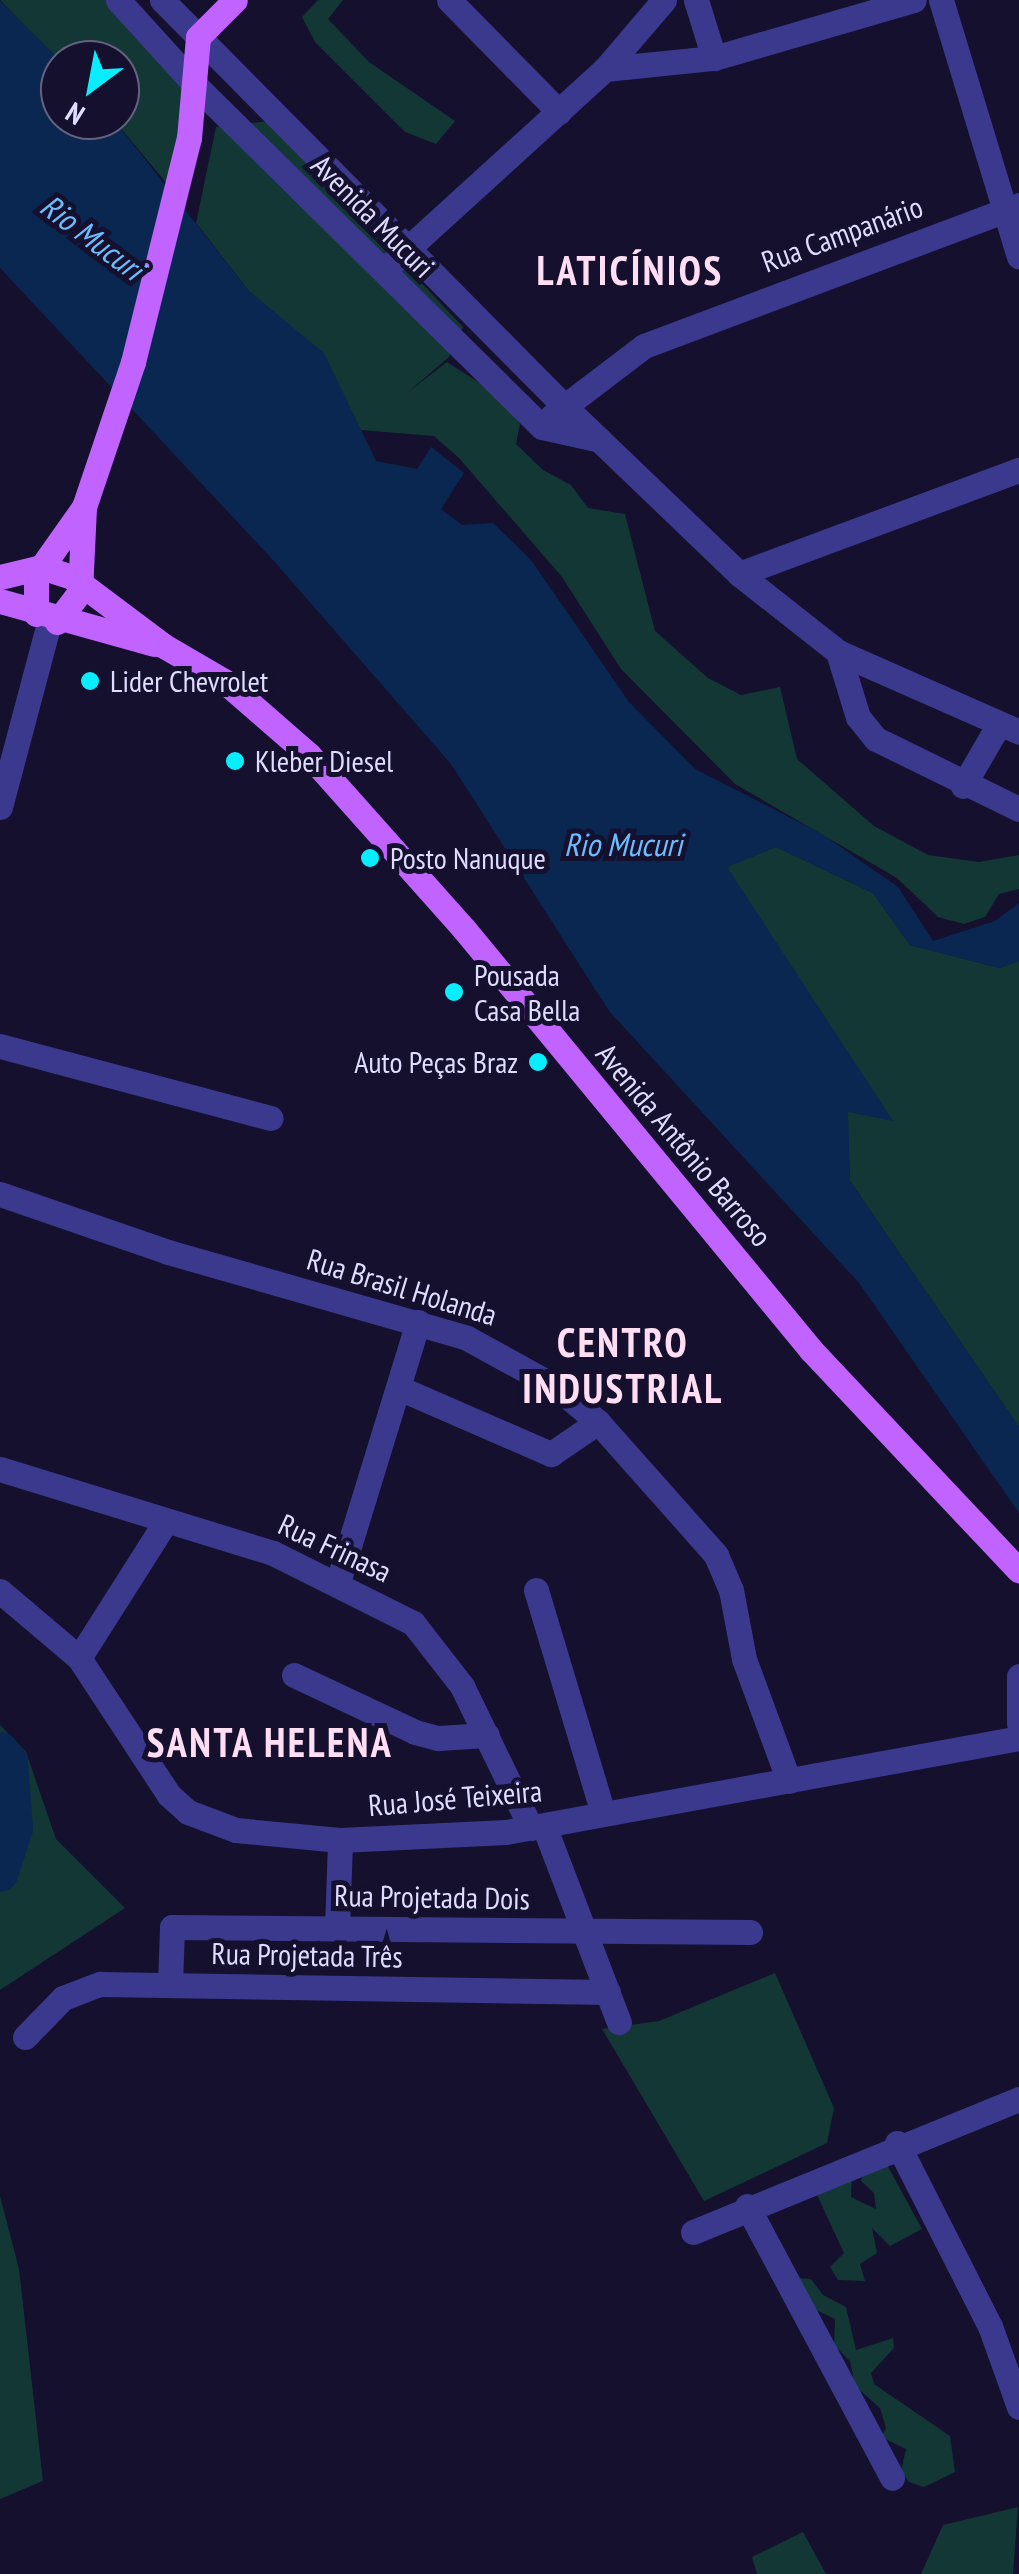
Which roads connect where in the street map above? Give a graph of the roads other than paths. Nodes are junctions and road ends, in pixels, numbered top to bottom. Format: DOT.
graph roads {
  1 [pos="118,0"];
  2 [pos="162,0"];
  3 [pos="235,0"];
  4 [pos="449,0"];
  5 [pos="664,0"];
  6 [pos="696,0"];
  7 [pos="914,0"];
  8 [pos="941,0"];
  9 [pos="198,37"];
  10 [pos="714,58"];
  11 [pos="605,69"];
  12 [pos="197,87"];
  13 [pos="559,112"];
  14 [pos="1010,207"];
  15 [pos="404,250"];
  16 [pos="1019,256"];
  17 [pos="383,272"];
  18 [pos="563,404"];
  19 [pos="542,427"];
  20 [pos="604,442"];
  21 [pos="1019,470"];
  22 [pos="84,508"];
  23 [pos="61,574"];
  24 [pos="739,574"];
  25 [pos="0,577"];
  26 [pos="0,602"];
  27 [pos="48,618"];
  28 [pos="164,646"];
  29 [pos="838,652"];
  30 [pos="1009,728"];
  31 [pos="963,786"];
  32 [pos="0,807"];
  33 [pos="1019,809"];
  34 [pos="0,1046"];
  35 [pos="270,1118"];
  36 [pos="0,1194"];
  37 [pos="418,1322"];
  38 [pos="400,1388"];
  39 [pos="598,1422"];
  40 [pos="0,1468"];
  41 [pos="166,1521"];
  42 [pos="1019,1572"];
  43 [pos="338,1582"];
  44 [pos="536,1590"];
  45 [pos="0,1591"];
  46 [pos="79,1658"];
  47 [pos="294,1675"];
  48 [pos="1019,1676"];
  49 [pos="1019,1723"];
  50 [pos="487,1735"];
  51 [pos="1019,1738"];
  52 [pos="790,1781"];
  53 [pos="603,1813"];
  54 [pos="537,1827"];
  55 [pos="340,1840"];
  56 [pos="338,1928"];
  57 [pos="750,1932"];
  58 [pos="584,1933"];
  59 [pos="170,1986"];
  60 [pos="608,1992"];
  61 [pos="619,2022"];
  62 [pos="25,2037"];
  63 [pos="1019,2099"];
  64 [pos="897,2143"];
  65 [pos="747,2206"];
  66 [pos="693,2232"];
  67 [pos="1019,2407"];
  68 [pos="892,2478"];
  1 -- 12 [label="street, Avenida Mucuri"];
  2 -- 9 [label="street, Avenida Mucuri"];
  3 -- 9 [label="main road"];
  4 -- 13 [label="street"];
  5 -- 11 [label="street"];
  6 -- 10 [label="street"];
  7 -- 10 [label="street"];
  8 -- 14 [label="street"];
  9 -- 12 [label="main road"];
  9 -- 15 [label="street, Avenida Mucuri"];
  10 -- 11 [label="street"];
  11 -- 13 [label="street"];
  12 -- 17 [label="street, Avenida Mucuri"];
  12 -- 22 [label="main road"];
  13 -- 15 [label="street"];
  14 -- 16 [label="street"];
  14 -- 18 [label="street, Rua Campanário"];
  15 -- 17 [label="street"];
  15 -- 18 [label="street, Avenida Mucuri"];
  17 -- 19 [label="street, Avenida Mucuri"];
  18 -- 19 [label="street, Rua Campanário"];
  18 -- 20 [label="street, Avenida Mucuri"];
  19 -- 20 [label="street"];
  20 -- 24 [label="street, Avenida Mucuri"];
  21 -- 24 [label="street"];
  22 -- 23 [label="main road"];
  22 -- 23 [label="main road"];
  23 -- 25 [label="main road"];
  23 -- 27 [label="main road"];
  23 -- 27 [label="main road"];
  23 -- 28 [label="main road, Avenida Antônio Barroso"];
  24 -- 29 [label="street, Avenida Mucuri"];
  26 -- 27 [label="main road, Avenida Antônio Barroso"];
  27 -- 28 [label="main road, Avenida Antônio Barroso"];
  27 -- 32 [label="street"];
  28 -- 42 [label="main road, Avenida Antônio Barroso"];
  29 -- 30 [label="street, Avenida Mucuri"];
  29 -- 31 [label="street"];
  30 -- 31 [label="street"];
  31 -- 33 [label="street"];
  34 -- 35 [label="street"];
  36 -- 37 [label="street, Rua Brasil Holanda"];
  37 -- 38 [label="street"];
  37 -- 39 [label="street, Rua Brasil Holanda"];
  38 -- 39 [label="street"];
  38 -- 43 [label="street"];
  39 -- 52 [label="street, Rua Brasil Holanda"];
  40 -- 41 [label="street, Rua Frinasa"];
  41 -- 43 [label="street, Rua Frinasa"];
  41 -- 46 [label="street"];
  43 -- 50 [label="street, Rua Frinasa"];
  44 -- 53 [label="street"];
  45 -- 46 [label="street, Rua José Teixeira"];
  46 -- 55 [label="street, Rua José Teixeira"];
  47 -- 50 [label="street"];
  48 -- 49 [label="street"];
  50 -- 54 [label="street, Rua Frinasa"];
  51 -- 52 [label="street, Rua José Teixeira"];
  52 -- 53 [label="street, Rua José Teixeira"];
  53 -- 54 [label="street, Rua José Teixeira"];
  54 -- 55 [label="street, Rua José Teixeira"];
  54 -- 58 [label="street, Rua Frinasa"];
  55 -- 56 [label="street"];
  56 -- 58 [label="street, Rua Projetada Dois"];
  56 -- 59 [label="street, Rua Projetada Dois"];
  57 -- 58 [label="street, Rua Projetada Dois"];
  58 -- 60 [label="street, Rua Frinasa"];
  59 -- 60 [label="street, Rua Projetada Três"];
  59 -- 62 [label="street, Rua Projetada Três"];
  60 -- 61 [label="street, Rua Frinasa"];
  63 -- 64 [label="street"];
  64 -- 65 [label="street"];
  64 -- 67 [label="street"];
  65 -- 66 [label="street"];
  65 -- 68 [label="street"];
}
